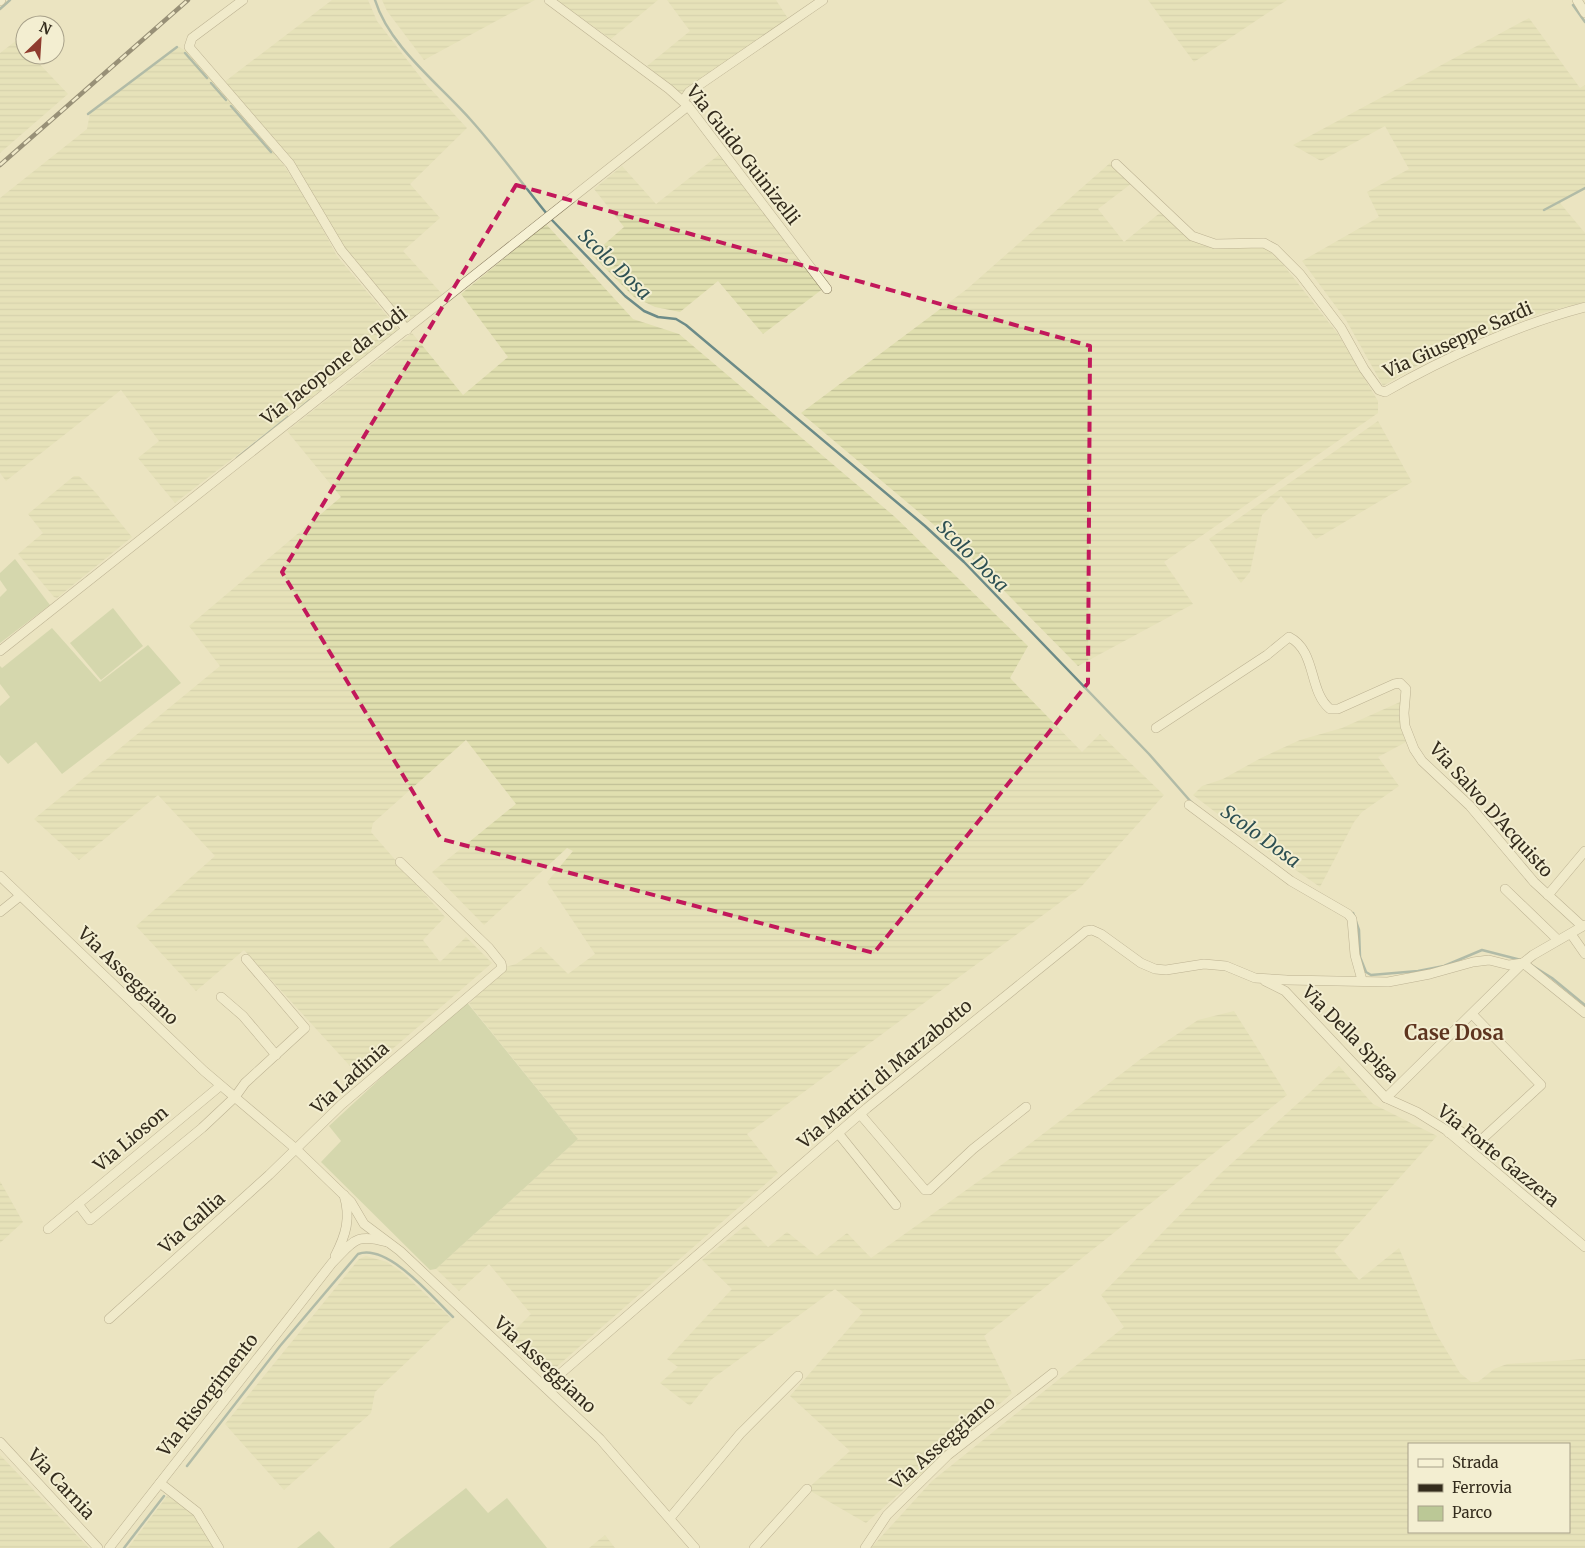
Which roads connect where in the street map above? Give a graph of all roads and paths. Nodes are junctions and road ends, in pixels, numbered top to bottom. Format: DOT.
graph roads {
  1 [pos="242,0"];
  2 [pos="549,0"];
  3 [pos="823,0"];
  4 [pos="1577,0"];
  5 [pos="1585,13"];
  6 [pos="685,104"];
  7 [pos="1116,164"];
  8 [pos="827,289"];
  9 [pos="1585,307"];
  10 [pos="407,330"];
  11 [pos="0,651"];
  12 [pos="1156,728"];
  13 [pos="1189,805"];
  14 [pos="1585,851"];
  15 [pos="400,862"];
  16 [pos="0,876"];
  17 [pos="1505,889"];
  18 [pos="1548,895"];
  19 [pos="20,896"];
  20 [pos="0,912"];
  21 [pos="1584,925"];
  22 [pos="1571,934"];
  23 [pos="1558,940"];
  24 [pos="1585,954"];
  25 [pos="246,959"];
  26 [pos="1523,963"];
  27 [pos="1509,965"];
  28 [pos="1510,977"];
  29 [pos="1255,978"];
  30 [pos="1287,980"];
  31 [pos="1362,980"];
  32 [pos="1280,988"];
  33 [pos="221,997"];
  34 [pos="1585,1013"];
  35 [pos="1472,1014"];
  36 [pos="276,1054"];
  37 [pos="220,1086"];
  38 [pos="235,1097"];
  39 [pos="1386,1098"];
  40 [pos="1026,1107"];
  41 [pos="860,1114"];
  42 [pos="838,1133"];
  43 [pos="1450,1134"];
  44 [pos="296,1149"];
  45 [pos="344,1195"];
  46 [pos="78,1204"];
  47 [pos="896,1205"];
  48 [pos="363,1223"];
  49 [pos="48,1229"];
  50 [pos="347,1229"];
  51 [pos="360,1238"];
  52 [pos="390,1243"];
  53 [pos="1585,1247"];
  54 [pos="332,1263"];
  55 [pos="109,1319"];
  56 [pos="1053,1374"];
  57 [pos="798,1376"];
  58 [pos="546,1387"];
  59 [pos="0,1442"];
  60 [pos="160,1483"];
  61 [pos="806,1490"];
  62 [pos="670,1518"];
  63 [pos="98,1548"];
  64 [pos="109,1548"];
  65 [pos="219,1548"];
  66 [pos="695,1548"];
  67 [pos="754,1548"];
  68 [pos="865,1548"];
  1 -- 10 [label="street"];
  2 -- 6 [label="street, Via Guido Guinizelli"];
  3 -- 6 [label="street, Via Jacopone da Todi"];
  4 -- 5 [label="street"];
  6 -- 8 [label="street, Via Guido Guinizelli"];
  6 -- 10 [label="street, Via Jacopone da Todi"];
  7 -- 9 [label="street, Via Giuseppe Sardi"];
  10 -- 11 [label="street, Via Jacopone da Todi"];
  12 -- 18 [label="street, Via Salvo D'Acquisto"];
  13 -- 31 [label="street"];
  14 -- 18 [label="street, Via Salvo D'Acquisto"];
  15 -- 44 [label="street, Via Ladinia"];
  16 -- 19 [label="street, Via Asseggiano"];
  17 -- 23 [label="street"];
  18 -- 21 [label="street, Via Salvo D'Acquisto"];
  19 -- 20 [label="street"];
  19 -- 37 [label="street, Via Asseggiano"];
  21 -- 22 [label="street"];
  22 -- 23 [label="street"];
  22 -- 24 [label="street"];
  23 -- 26 [label="street"];
  25 -- 36 [label="street"];
  26 -- 27 [label="street, Via Martiri di Marzabotto"];
  26 -- 28 [label="street, Via Della Spiga"];
  26 -- 34 [label="street"];
  27 -- 28 [label="street"];
  27 -- 31 [label="street, Via Martiri di Marzabotto"];
  28 -- 35 [label="street, Via Della Spiga"];
  29 -- 30 [label="street, Via Martiri di Marzabotto"];
  29 -- 32 [label="street, Via Della Spiga"];
  29 -- 41 [label="street, Via Martiri di Marzabotto"];
  30 -- 31 [label="street, Via Martiri di Marzabotto"];
  30 -- 32 [label="street"];
  32 -- 39 [label="street, Via Della Spiga"];
  33 -- 36 [label="street"];
  35 -- 39 [label="street, Via Della Spiga"];
  35 -- 43 [label="street"];
  36 -- 38 [label="street"];
  37 -- 38 [label="street, Via Asseggiano"];
  37 -- 46 [label="street, Via Lioson"];
  38 -- 44 [label="street, Via Asseggiano"];
  38 -- 46 [label="street"];
  39 -- 43 [label="street, Via Forte Gazzera"];
  40 -- 41 [label="street"];
  41 -- 42 [label="street, Via Martiri di Marzabotto"];
  42 -- 47 [label="street"];
  42 -- 58 [label="street, Via Martiri di Marzabotto"];
  43 -- 53 [label="street, Via Forte Gazzera"];
  44 -- 45 [label="street, Via Asseggiano"];
  44 -- 55 [label="street, Via Gallia"];
  45 -- 48 [label="street, Via Asseggiano"];
  45 -- 50 [label="street"];
  46 -- 49 [label="street, Via Lioson"];
  48 -- 50 [label="street"];
  48 -- 51 [label="street"];
  48 -- 52 [label="street, Via Asseggiano"];
  50 -- 51 [label="street"];
  50 -- 54 [label="street, Via Risorgimento"];
  51 -- 52 [label="street"];
  51 -- 54 [label="street, Via Risorgimento"];
  52 -- 58 [label="street, Via Asseggiano"];
  54 -- 60 [label="street, Via Risorgimento"];
  56 -- 68 [label="street, Via Asseggiano"];
  57 -- 62 [label="street"];
  58 -- 62 [label="street, Via Asseggiano"];
  59 -- 63 [label="street, Via Carnia"];
  60 -- 64 [label="street, Via Risorgimento"];
  60 -- 65 [label="street"];
  61 -- 67 [label="street"];
  62 -- 66 [label="street, Via Asseggiano"];
}
